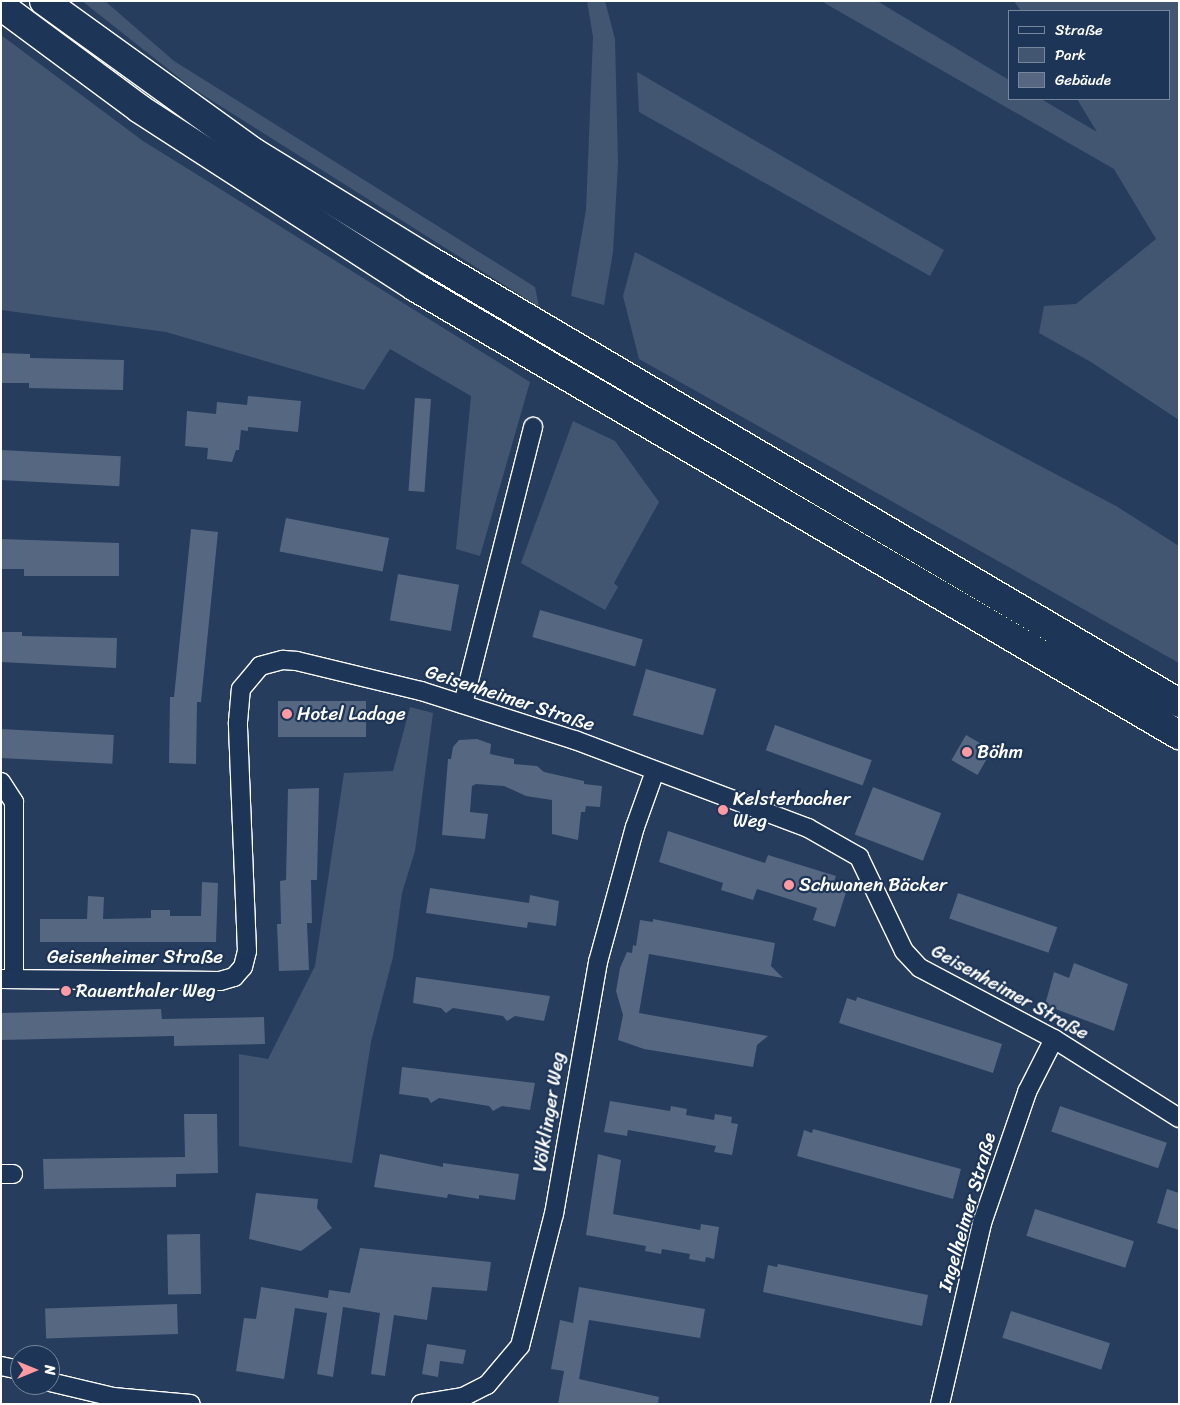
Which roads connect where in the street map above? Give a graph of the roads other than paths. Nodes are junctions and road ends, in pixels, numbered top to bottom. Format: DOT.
graph roads {
  1 [pos="44,1"];
  2 [pos="1,6"];
  3 [pos="533,428"];
  4 [pos="1132,674"];
  5 [pos="1179,696"];
  6 [pos="1179,703"];
  7 [pos="463,704"];
  8 [pos="1179,735"];
  9 [pos="655,771"];
  10 [pos="1,782"];
  11 [pos="8,979"];
  12 [pos="1054,1039"];
  13 [pos="1179,1118"];
  14 [pos="60,1384"];
  15 [pos="191,1404"];
  16 [pos="421,1404"];
  17 [pos="940,1404"];
  1 -- 4 [label="highway"];
  2 -- 8 [label="highway"];
  3 -- 7 [label="street"];
  4 -- 5 [label="highway"];
  4 -- 6 [label="highway"];
  7 -- 9 [label="street, Geisenheimer Straße"];
  7 -- 11 [label="street, Geisenheimer Straße"];
  9 -- 12 [label="street, Geisenheimer Straße"];
  9 -- 16 [label="street, Völklinger Weg"];
  10 -- 11 [label="street"];
  12 -- 13 [label="street, Geisenheimer Straße"];
  12 -- 17 [label="street, Ingelheimer Straße"];
  14 -- 15 [label="street"];
}
